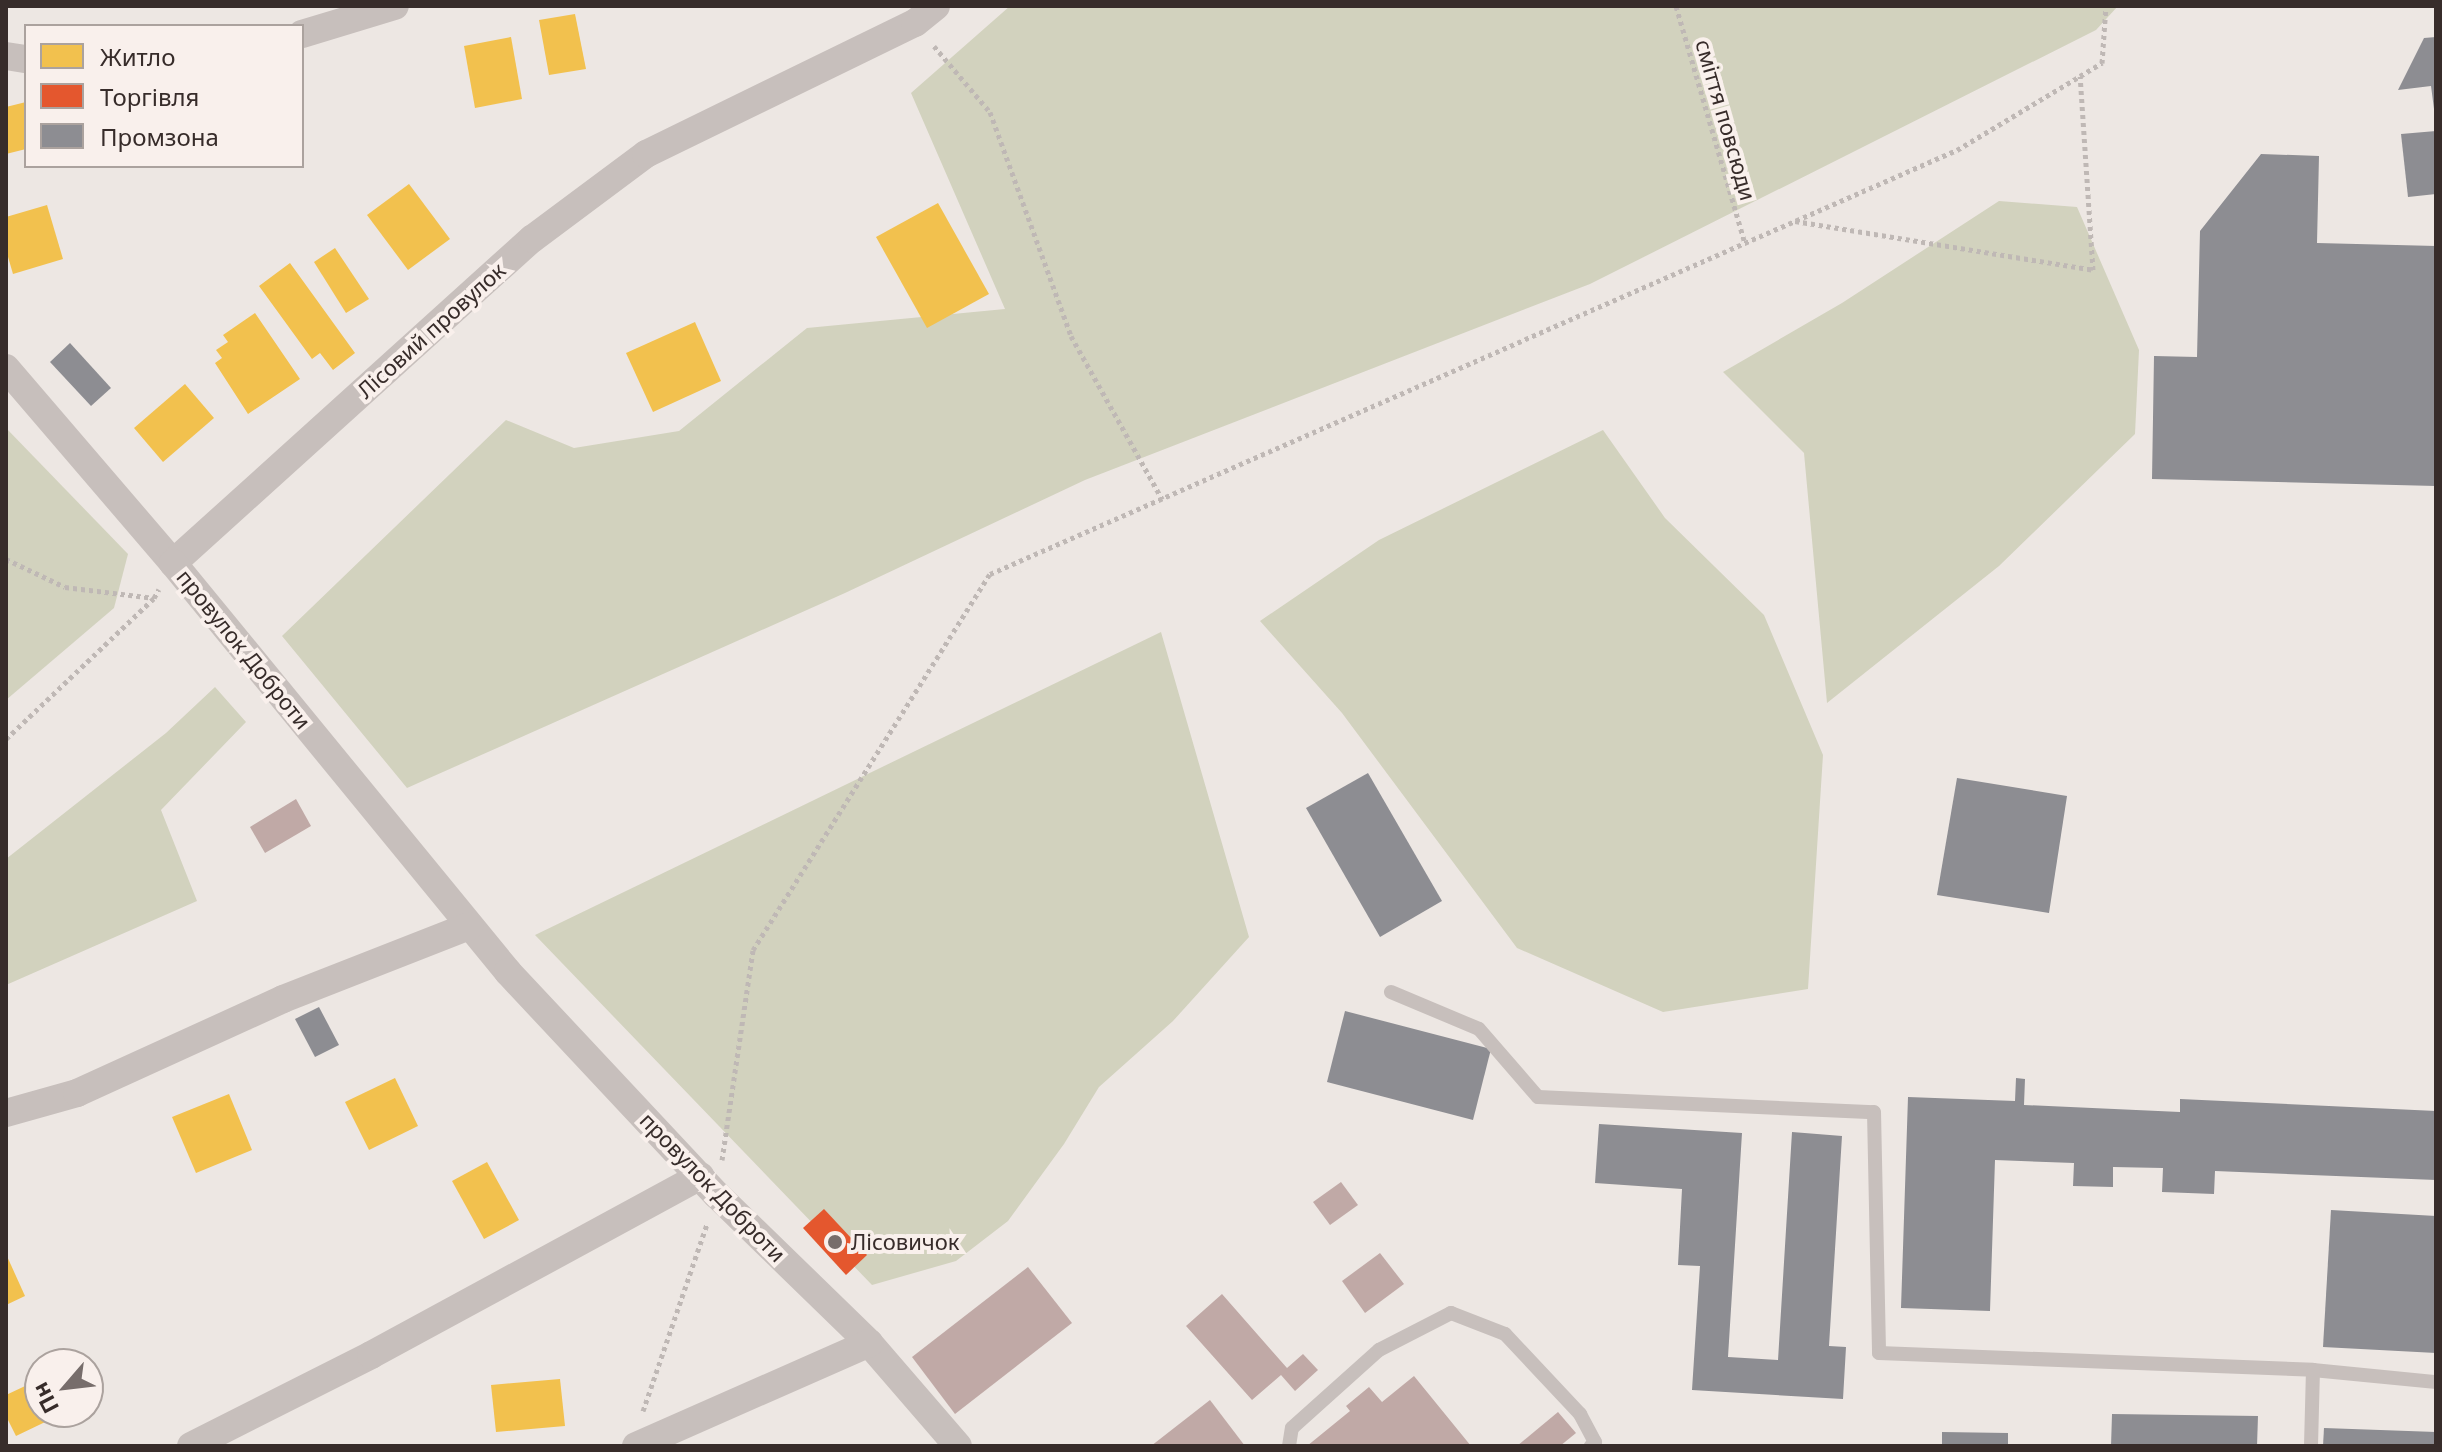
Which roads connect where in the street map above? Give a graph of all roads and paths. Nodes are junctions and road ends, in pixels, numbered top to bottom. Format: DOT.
graph roads {
  1 [pos="395,6"];
  2 [pos="1676,6"];
  3 [pos="2106,6"];
  4 [pos="908,17"];
  5 [pos="304,33"];
  6 [pos="2080,76"];
  7 [pos="1795,221"];
  8 [pos="1745,244"];
  9 [pos="6,368"];
  10 [pos="1162,499"];
  11 [pos="6,559"];
  12 [pos="173,563"];
  13 [pos="154,598"];
  14 [pos="6,739"];
  15 [pos="469,926"];
  16 [pos="1391,992"];
  17 [pos="6,1113"];
  18 [pos="708,1185"];
  19 [pos="869,1343"];
  20 [pos="2313,1370"];
  21 [pos="2436,1382"];
  22 [pos="641,1416"];
  23 [pos="191,1446"];
  24 [pos="636,1446"];
  25 [pos="958,1446"];
  26 [pos="1289,1446"];
  27 [pos="1591,1446"];
  28 [pos="2311,1446"];
  1 -- 5 [label="street"];
  2 -- 8 [label="path, сміття повсюди"];
  3 -- 6 [label="path"];
  4 -- 10 [label="path"];
  4 -- 12 [label="street, Лісовий провулок"];
  6 -- 7 [label="path"];
  6 -- 7 [label="path"];
  7 -- 8 [label="path"];
  8 -- 10 [label="path"];
  9 -- 12 [label="street"];
  10 -- 18 [label="path"];
  11 -- 13 [label="path"];
  12 -- 13 [label="path, провулок Доброти"];
  12 -- 15 [label="street, провулок Доброти"];
  13 -- 14 [label="path, провулок Доброти"];
  15 -- 17 [label="street"];
  15 -- 18 [label="street, провулок Доброти"];
  16 -- 20 [label="lane"];
  18 -- 19 [label="street, провулок Доброти"];
  18 -- 22 [label="path"];
  18 -- 23 [label="street"];
  19 -- 24 [label="street"];
  19 -- 25 [label="street, провулок Доброти"];
  20 -- 21 [label="lane"];
  20 -- 28 [label="lane"];
  26 -- 27 [label="lane"];
}
